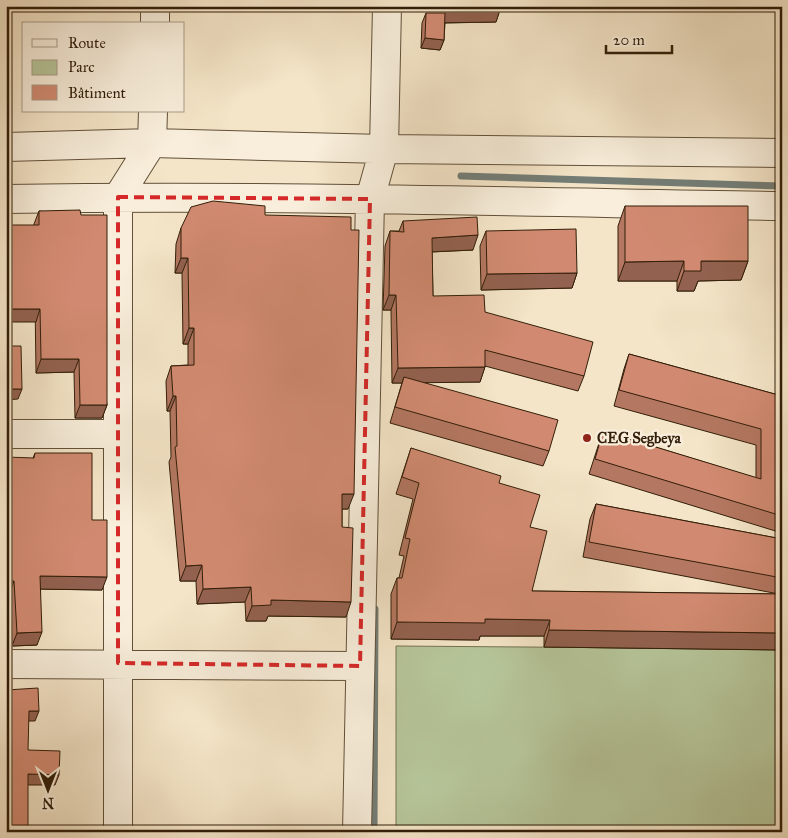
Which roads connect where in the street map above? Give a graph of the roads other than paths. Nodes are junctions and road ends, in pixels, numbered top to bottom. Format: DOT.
graph roads {
  1 [pos="155,6"];
  2 [pos="386,6"];
  3 [pos="155,22"];
  4 [pos="153,112"];
  5 [pos="152,143"];
  6 [pos="6,147"];
  7 [pos="384,149"];
  8 [pos="782,153"];
  9 [pos="118,197"];
  10 [pos="6,199"];
  11 [pos="370,199"];
  12 [pos="782,206"];
  13 [pos="6,434"];
  14 [pos="118,434"];
  15 [pos="118,663"];
  16 [pos="6,664"];
  17 [pos="360,666"];
  18 [pos="118,832"];
  19 [pos="357,832"];
  1 -- 3 [label="street"];
  2 -- 7 [label="street"];
  4 -- 5 [label="street"];
  5 -- 6 [label="street"];
  5 -- 7 [label="street"];
  5 -- 9 [label="street"];
  7 -- 8 [label="street"];
  7 -- 11 [label="street"];
  9 -- 10 [label="street"];
  9 -- 11 [label="street"];
  9 -- 14 [label="street"];
  11 -- 12 [label="street"];
  11 -- 17 [label="street"];
  13 -- 14 [label="street"];
  14 -- 15 [label="street"];
  15 -- 16 [label="street"];
  15 -- 17 [label="street"];
  15 -- 18 [label="street"];
  17 -- 19 [label="street"];
}
